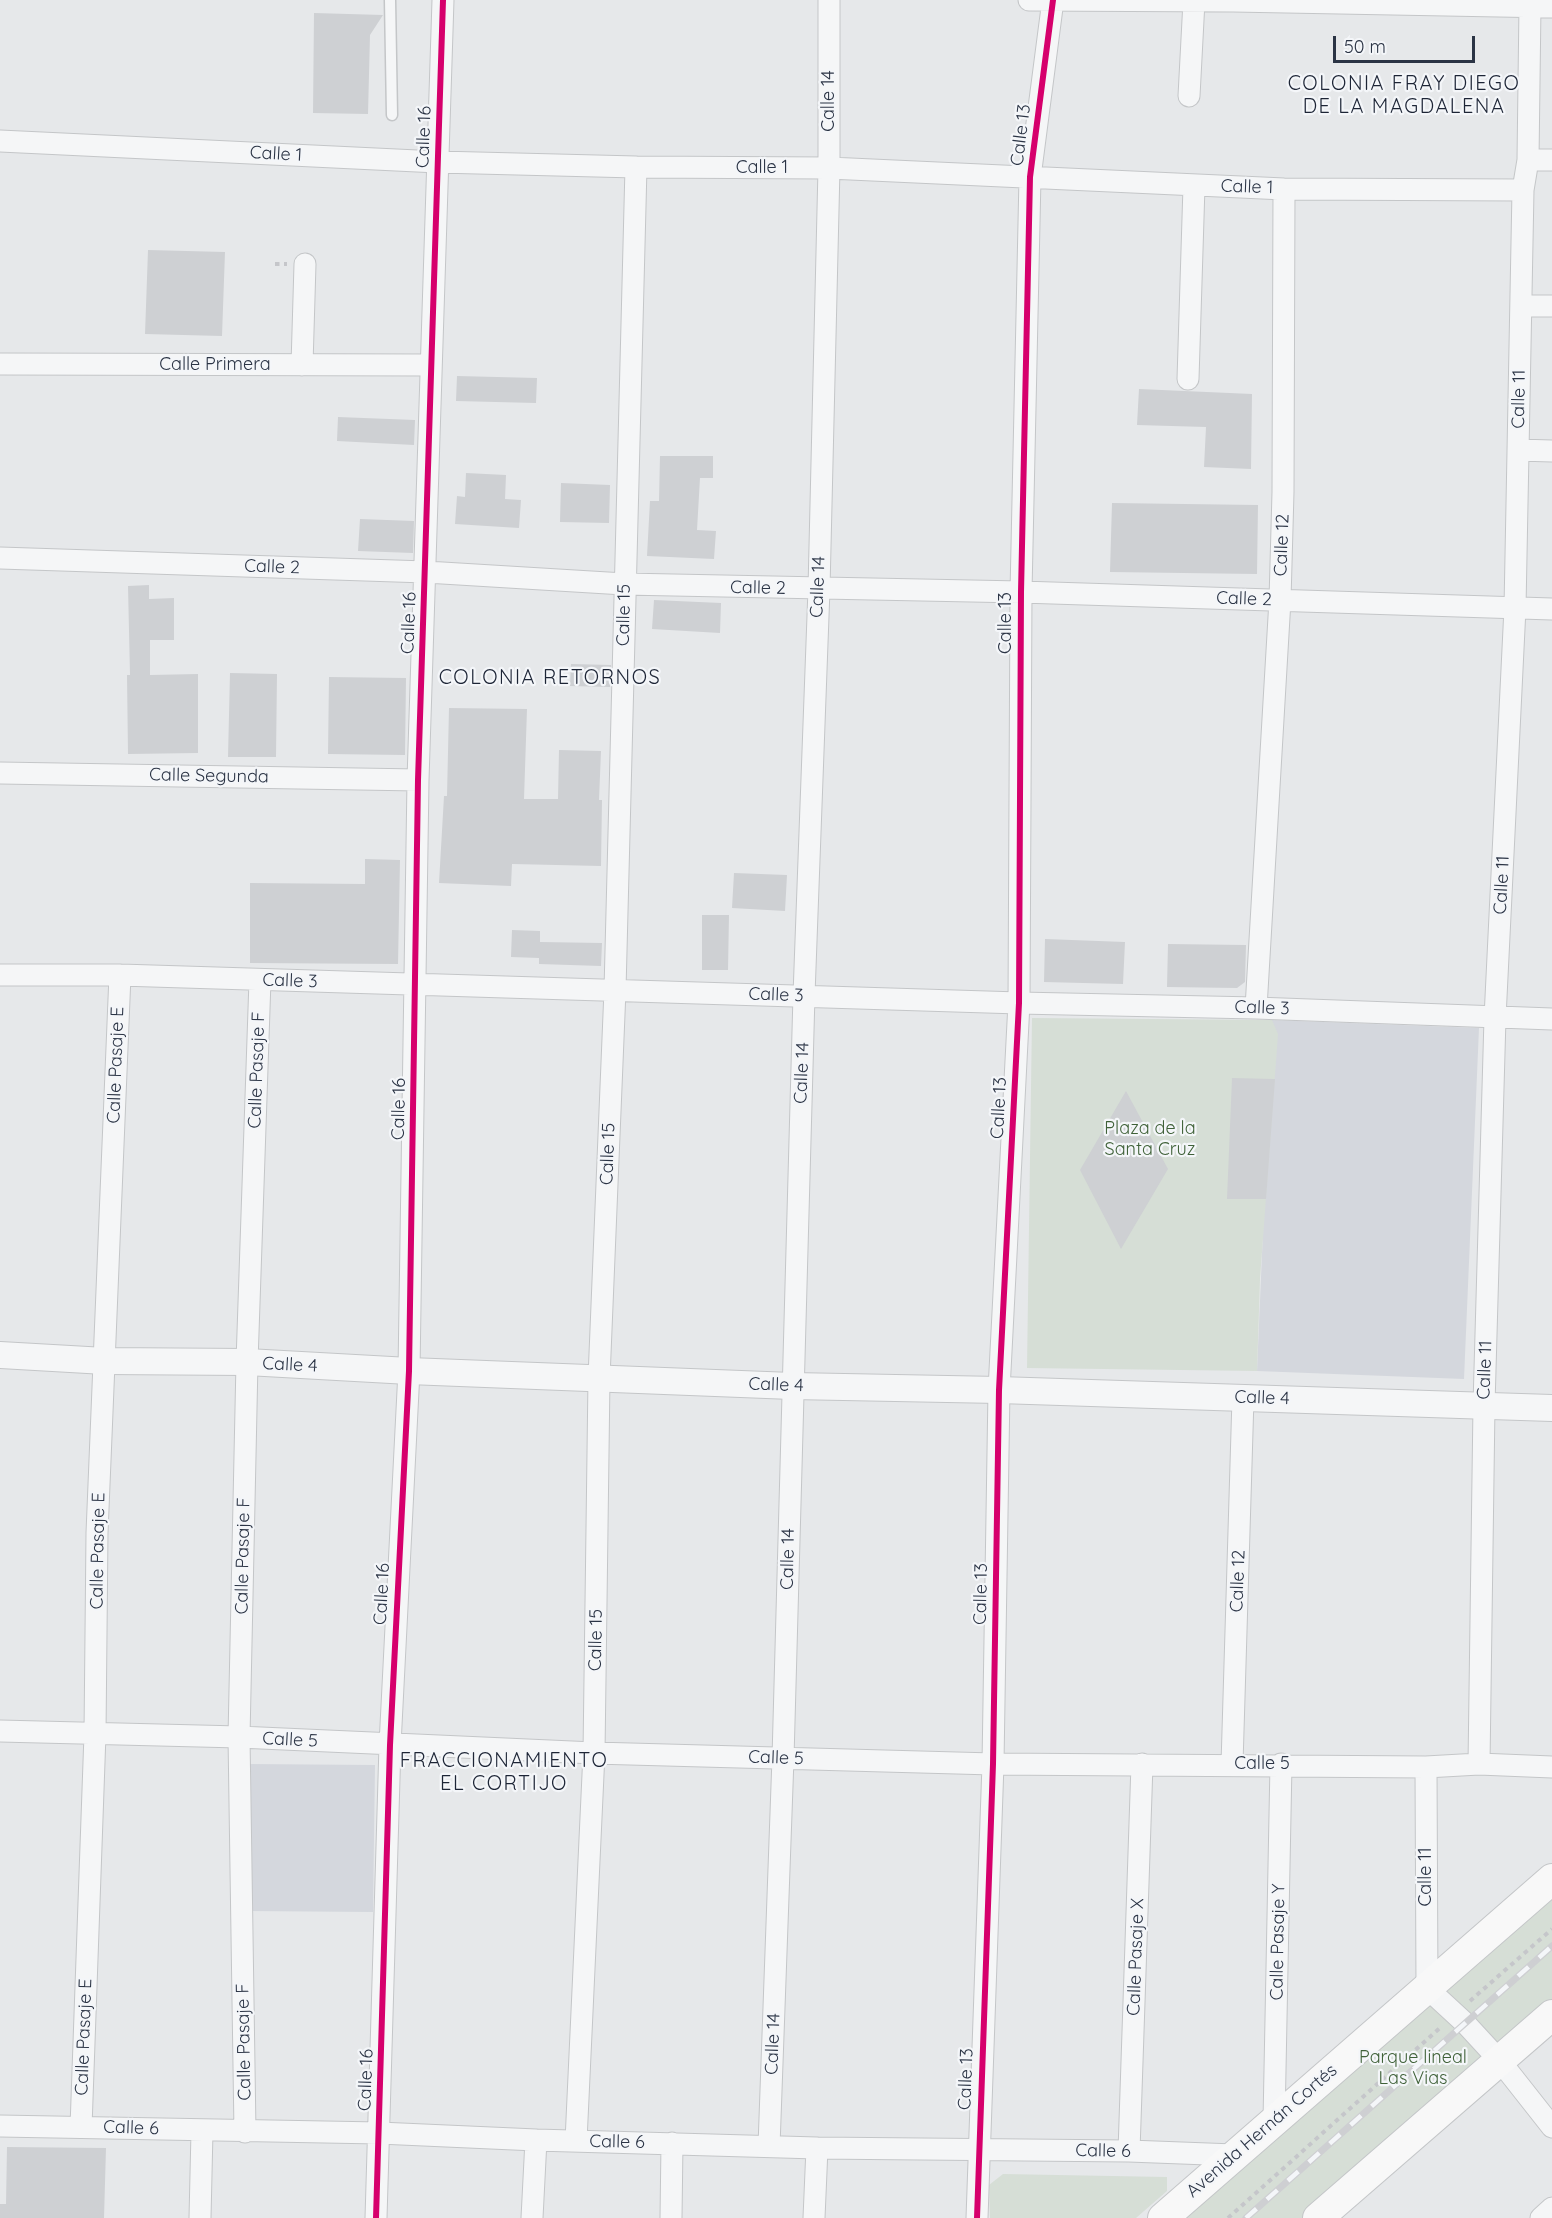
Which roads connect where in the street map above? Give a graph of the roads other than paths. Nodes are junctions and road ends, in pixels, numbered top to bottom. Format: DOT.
graph roads {
  1 [pos="390,0"];
  2 [pos="443,0"];
  3 [pos="829,0"];
  4 [pos="1029,0"];
  5 [pos="1053,0"];
  6 [pos="1233,0"];
  7 [pos="1194,1"];
  8 [pos="1530,5"];
  9 [pos="1552,7"];
  10 [pos="1189,96"];
  11 [pos="392,115"];
  12 [pos="0,141"];
  13 [pos="1528,160"];
  14 [pos="1552,160"];
  15 [pos="438,162"];
  16 [pos="636,167"];
  17 [pos="829,168"];
  18 [pos="1030,177"];
  19 [pos="1194,186"];
  20 [pos="1284,189"];
  21 [pos="1524,190"];
  22 [pos="305,264"];
  23 [pos="1521,306"];
  24 [pos="1552,306"];
  25 [pos="0,364"];
  26 [pos="302,365"];
  27 [pos="431,365"];
  28 [pos="1188,379"];
  29 [pos="1518,450"];
  30 [pos="1552,451"];
  31 [pos="0,558"];
  32 [pos="426,572"];
  33 [pos="624,585"];
  34 [pos="819,589"];
  35 [pos="1021,592"];
  36 [pos="1280,600"];
  37 [pos="1515,608"];
  38 [pos="1552,609"];
  39 [pos="0,773"];
  40 [pos="418,780"];
  41 [pos="0,975"];
  42 [pos="120,975"];
  43 [pos="260,980"];
  44 [pos="416,985"];
  45 [pos="615,990"];
  46 [pos="804,995"];
  47 [pos="1019,1003"];
  48 [pos="1256,1008"];
  49 [pos="1495,1017"];
  50 [pos="1552,1019"];
  51 [pos="0,1355"];
  52 [pos="105,1361"];
  53 [pos="247,1362"];
  54 [pos="409,1371"];
  55 [pos="599,1378"];
  56 [pos="792,1386"];
  57 [pos="999,1390"];
  58 [pos="1243,1398"];
  59 [pos="1484,1405"];
  60 [pos="1552,1408"];
  61 [pos="0,1731"];
  62 [pos="95,1734"];
  63 [pos="239,1737"];
  64 [pos="390,1745"];
  65 [pos="594,1753"];
  66 [pos="783,1758"];
  67 [pos="993,1764"];
  68 [pos="1142,1764"];
  69 [pos="1232,1764"];
  70 [pos="1281,1764"];
  71 [pos="1479,1764"];
  72 [pos="1426,1767"];
  73 [pos="1552,1767"];
  74 [pos="1552,1879"];
  75 [pos="1427,1988"];
  76 [pos="1552,2015"];
  77 [pos="1500,2061"];
  78 [pos="1274,2121"];
  79 [pos="0,2126"];
  80 [pos="81,2127"];
  81 [pos="1552,2127"];
  82 [pos="202,2131"];
  83 [pos="245,2132"];
  84 [pos="379,2133"];
  85 [pos="536,2140"];
  86 [pos="576,2141"];
  87 [pos="672,2143"];
  88 [pos="769,2146"];
  89 [pos="817,2148"];
  90 [pos="978,2150"];
  91 [pos="1129,2151"];
  92 [pos="1234,2156"];
  93 [pos="1552,2208"];
  94 [pos="200,2218"];
  95 [pos="376,2218"];
  96 [pos="532,2218"];
  97 [pos="671,2218"];
  98 [pos="814,2218"];
  99 [pos="976,2218"];
  100 [pos="1163,2218"];
  101 [pos="1318,2218"];
  102 [pos="1541,2218"];
  1 -- 11 [label="lane"];
  2 -- 15 [label="street, Calle 16"];
  3 -- 17 [label="street, Calle 14"];
  4 -- 5 [label="street"];
  5 -- 7 [label="street"];
  5 -- 18 [label="street, Calle 13"];
  6 -- 7 [label="street"];
  6 -- 8 [label="street"];
  7 -- 10 [label="street"];
  8 -- 9 [label="street"];
  8 -- 13 [label="street, Calle 11"];
  12 -- 15 [label="street, Calle 1"];
  13 -- 14 [label="street"];
  13 -- 21 [label="street, Calle 11"];
  15 -- 16 [label="street, Calle 1"];
  15 -- 27 [label="street, Calle 16"];
  16 -- 17 [label="street, Calle 1"];
  16 -- 33 [label="street, Calle 15"];
  17 -- 18 [label="street, Calle 1"];
  17 -- 34 [label="street, Calle 14"];
  18 -- 19 [label="street, Calle 1"];
  18 -- 35 [label="street, Calle 13"];
  19 -- 20 [label="street, Calle 1"];
  19 -- 28 [label="street"];
  20 -- 21 [label="street, Calle 1"];
  20 -- 36 [label="street, Calle 12"];
  21 -- 23 [label="street, Calle 11"];
  22 -- 26 [label="street"];
  23 -- 24 [label="street"];
  23 -- 29 [label="street, Calle 11"];
  25 -- 26 [label="street, Calle Primera"];
  26 -- 27 [label="street, Calle Primera"];
  27 -- 32 [label="street, Calle 16"];
  29 -- 30 [label="street"];
  29 -- 37 [label="street, Calle 11"];
  31 -- 32 [label="street, Calle 2"];
  32 -- 33 [label="street, Calle 2"];
  32 -- 40 [label="street, Calle 16"];
  33 -- 34 [label="street, Calle 2"];
  33 -- 45 [label="street, Calle 15"];
  34 -- 35 [label="street, Calle 2"];
  34 -- 46 [label="street, Calle 14"];
  35 -- 36 [label="street, Calle 2"];
  35 -- 47 [label="street, Calle 13"];
  36 -- 37 [label="street, Calle 2"];
  36 -- 48 [label="street, Calle 12"];
  37 -- 38 [label="street, Calle 2"];
  37 -- 49 [label="street, Calle 11"];
  39 -- 40 [label="street, Calle Segunda"];
  40 -- 44 [label="street, Calle 16"];
  41 -- 42 [label="street, Calle 3"];
  42 -- 43 [label="street, Calle 3"];
  42 -- 52 [label="street, Calle Pasaje E"];
  43 -- 44 [label="street, Calle 3"];
  43 -- 53 [label="street, Calle Pasaje F"];
  44 -- 45 [label="street, Calle 3"];
  44 -- 54 [label="street, Calle 16"];
  45 -- 46 [label="street, Calle 3"];
  45 -- 55 [label="street, Calle 15"];
  46 -- 47 [label="street, Calle 3"];
  46 -- 56 [label="street, Calle 14"];
  47 -- 48 [label="street, Calle 3"];
  47 -- 57 [label="street, Calle 13"];
  48 -- 49 [label="street, Calle 3"];
  49 -- 50 [label="street, Calle 3"];
  49 -- 59 [label="street, Calle 11"];
  51 -- 52 [label="street, Calle 4"];
  52 -- 53 [label="street, Calle 4"];
  52 -- 62 [label="street, Calle Pasaje E"];
  53 -- 54 [label="street, Calle 4"];
  53 -- 63 [label="street, Calle Pasaje F"];
  54 -- 55 [label="street, Calle 4"];
  54 -- 64 [label="street, Calle 16"];
  55 -- 56 [label="street, Calle 4"];
  55 -- 65 [label="street, Calle 15"];
  56 -- 57 [label="street, Calle 4"];
  56 -- 66 [label="street, Calle 14"];
  57 -- 58 [label="street, Calle 4"];
  57 -- 67 [label="street, Calle 13"];
  58 -- 59 [label="street, Calle 4"];
  58 -- 69 [label="street, Calle 12"];
  59 -- 60 [label="street, Calle 4"];
  59 -- 71 [label="street, Calle 11"];
  61 -- 62 [label="street, Calle 5"];
  62 -- 63 [label="street, Calle 5"];
  62 -- 80 [label="street, Calle Pasaje E"];
  63 -- 64 [label="street, Calle 5"];
  63 -- 83 [label="street, Calle Pasaje F"];
  64 -- 65 [label="street, Calle 5"];
  64 -- 84 [label="street, Calle 16"];
  65 -- 66 [label="street, Calle 5"];
  65 -- 86 [label="street, Calle 15"];
  66 -- 67 [label="street, Calle 5"];
  66 -- 88 [label="street, Calle 14"];
  67 -- 68 [label="street, Calle 5"];
  67 -- 90 [label="street, Calle 13"];
  68 -- 69 [label="street, Calle 5"];
  68 -- 91 [label="street, Calle Pasaje X"];
  69 -- 70 [label="street, Calle 5"];
  70 -- 72 [label="street, Calle 5"];
  70 -- 78 [label="street, Calle Pasaje Y"];
  71 -- 72 [label="street, Calle 5"];
  71 -- 73 [label="street, Calle 5"];
  72 -- 75 [label="street, Calle 11"];
  74 -- 75 [label="main road, Avenida Hernán Cortés"];
  75 -- 77 [label="street"];
  75 -- 78 [label="main road, Avenida Hernán Cortés"];
  76 -- 77 [label="main road"];
  77 -- 81 [label="street"];
  77 -- 101 [label="main road"];
  78 -- 92 [label="main road, Avenida Hernán Cortés"];
  79 -- 80 [label="street, Calle 6"];
  80 -- 82 [label="street, Calle 6"];
  82 -- 83 [label="street, Calle 6"];
  82 -- 94 [label="street"];
  83 -- 84 [label="street, Calle 6"];
  84 -- 85 [label="street, Calle 6"];
  84 -- 95 [label="street, Calle 16"];
  85 -- 86 [label="street, Calle 6"];
  85 -- 96 [label="street"];
  86 -- 87 [label="street, Calle 6"];
  87 -- 88 [label="street, Calle 6"];
  87 -- 97 [label="street"];
  88 -- 89 [label="street, Calle 6"];
  89 -- 90 [label="street, Calle 6"];
  89 -- 98 [label="street"];
  90 -- 91 [label="street, Calle 6"];
  90 -- 99 [label="street, Calle 13"];
  91 -- 92 [label="street, Calle 6"];
  92 -- 100 [label="main road, Avenida Hernán Cortés"];
  93 -- 102 [label="street"];
}
